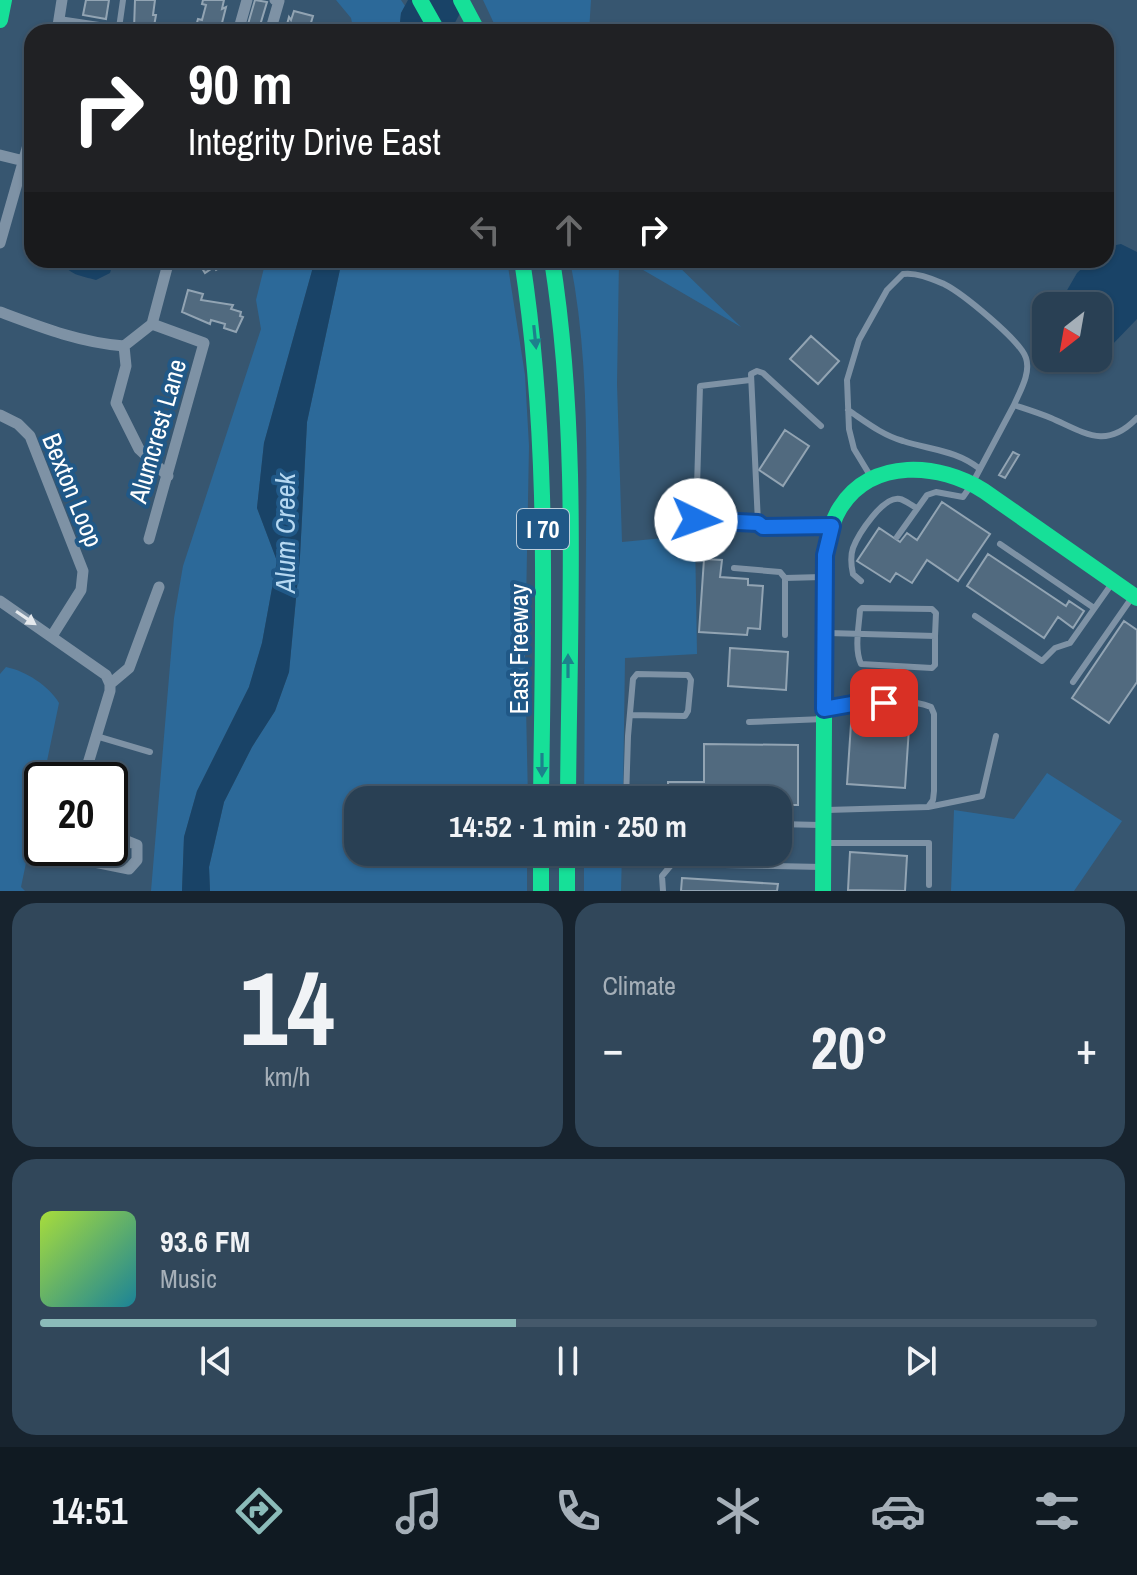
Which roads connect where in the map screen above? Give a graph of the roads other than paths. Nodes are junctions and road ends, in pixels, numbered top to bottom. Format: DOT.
graph roads {
  1 [pos="4,0"];
  2 [pos="62,0"];
  3 [pos="123,0"];
  4 [pos="247,0"];
  5 [pos="275,0"];
  6 [pos="420,0"];
  7 [pos="461,0"];
  8 [pos="59,19"];
  9 [pos="0,20"];
  10 [pos="58,24"];
  11 [pos="92,24"];
  12 [pos="120,24"];
  13 [pos="240,24"];
  14 [pos="272,24"];
  15 [pos="434,24"];
  16 [pos="474,24"];
  17 [pos="0,155"];
  18 [pos="24,161"];
  19 [pos="24,183"];
  20 [pos="0,243"];
  21 [pos="167,268"];
  22 [pos="523,268"];
  23 [pos="553,268"];
  24 [pos="0,312"];
  25 [pos="152,324"];
  26 [pos="124,346"];
  27 [pos="750,380"];
  28 [pos="1014,405"];
  29 [pos="848,410"];
  30 [pos="0,415"];
  31 [pos="1137,418"];
  32 [pos="821,426"];
  33 [pos="168,476"];
  34 [pos="976,477"];
  35 [pos="871,480"];
  36 [pos="917,508"];
  37 [pos="758,523"];
  38 [pos="832,526"];
  39 [pos="897,537"];
  40 [pos="149,539"];
  41 [pos="1000,544"];
  42 [pos="734,568"];
  43 [pos="825,577"];
  44 [pos="785,578"];
  45 [pos="861,581"];
  46 [pos="1113,582"];
  47 [pos="159,587"];
  48 [pos="1135,597"];
  49 [pos="0,601"];
  50 [pos="1094,608"];
  51 [pos="975,616"];
  52 [pos="825,633"];
  53 [pos="859,634"];
  54 [pos="785,635"];
  55 [pos="52,636"];
  56 [pos="935,636"];
  57 [pos="1073,682"];
  58 [pos="110,684"];
  59 [pos="824,714"];
  60 [pos="630,715"];
  61 [pos="749,722"];
  62 [pos="95,736"];
  63 [pos="996,736"];
  64 [pos="150,752"];
  65 [pos="88,762"];
  66 [pos="541,786"];
  67 [pos="568,786"];
  68 [pos="627,786"];
  69 [pos="928,807"];
  70 [pos="824,817"];
  71 [pos="792,822"];
  72 [pos="128,841"];
  73 [pos="823,843"];
  74 [pos="117,866"];
  75 [pos="541,866"];
  76 [pos="567,866"];
  77 [pos="823,867"];
  78 [pos="929,885"];
  79 [pos="541,891"];
  80 [pos="567,891"];
  81 [pos="663,891"];
  82 [pos="823,891"];
  1 -- 9 [label="main road"];
  2 -- 8 [label="street"];
  3 -- 12 [label="lane"];
  4 -- 13 [label="street"];
  5 -- 14 [label="street"];
  6 -- 15 [label="main road"];
  7 -- 16 [label="main road"];
  8 -- 10 [label="street"];
  8 -- 11 [label="lane"];
  17 -- 18 [label="street"];
  19 -- 20 [label="street"];
  21 -- 25 [label="street"];
  22 -- 66 [label="main road, East Freeway / I 70, one-way"];
  67 -- 23 [label="main road, East Freeway / I 70, one-way"];
  24 -- 26 [label="street"];
  25 -- 26 [label="street"];
  25 -- 33 [label="street, Alumcrest Lane"];
  26 -- 33 [label="street"];
  27 -- 32 [label="lane"];
  27 -- 37 [label="lane"];
  27 -- 37 [label="lane"];
  28 -- 29 [label="lane"];
  28 -- 31 [label="lane"];
  28 -- 34 [label="lane"];
  29 -- 34 [label="lane"];
  29 -- 35 [label="lane"];
  30 -- 55 [label="street, Bexton Loop"];
  33 -- 40 [label="street, Alumcrest Lane"];
  34 -- 35 [label="main road"];
  34 -- 36 [label="lane"];
  34 -- 46 [label="main road"];
  35 -- 38 [label="main road"];
  36 -- 39 [label="lane"];
  36 -- 45 [label="lane"];
  37 -- 38 [label="lane"];
  38 -- 43 [label="main road"];
  41 -- 50 [label="lane"];
  42 -- 44 [label="lane"];
  43 -- 44 [label="lane"];
  43 -- 52 [label="main road"];
  44 -- 54 [label="lane"];
  46 -- 48 [label="main road"];
  46 -- 50 [label="lane"];
  47 -- 58 [label="street"];
  48 -- 57 [label="lane"];
  49 -- 55 [label="street, one-way"];
  50 -- 51 [label="lane"];
  52 -- 53 [label="lane"];
  52 -- 59 [label="main road"];
  53 -- 56 [label="lane"];
  53 -- 56 [label="lane"];
  53 -- 56 [label="lane"];
  55 -- 58 [label="street"];
  58 -- 62 [label="street"];
  59 -- 61 [label="lane"];
  59 -- 69 [label="lane"];
  59 -- 70 [label="main road"];
  60 -- 60 [label="lane"];
  60 -- 68 [label="lane"];
  62 -- 64 [label="lane"];
  62 -- 65 [label="street"];
  63 -- 69 [label="lane"];
  69 -- 70 [label="lane"];
  70 -- 71 [label="lane"];
  70 -- 73 [label="main road"];
  72 -- 74 [label="street"];
  73 -- 77 [label="main road"];
  73 -- 78 [label="lane"];
  75 -- 79 [label="main road"];
  76 -- 80 [label="main road"];
  77 -- 81 [label="lane"];
  77 -- 82 [label="main road"];
}
